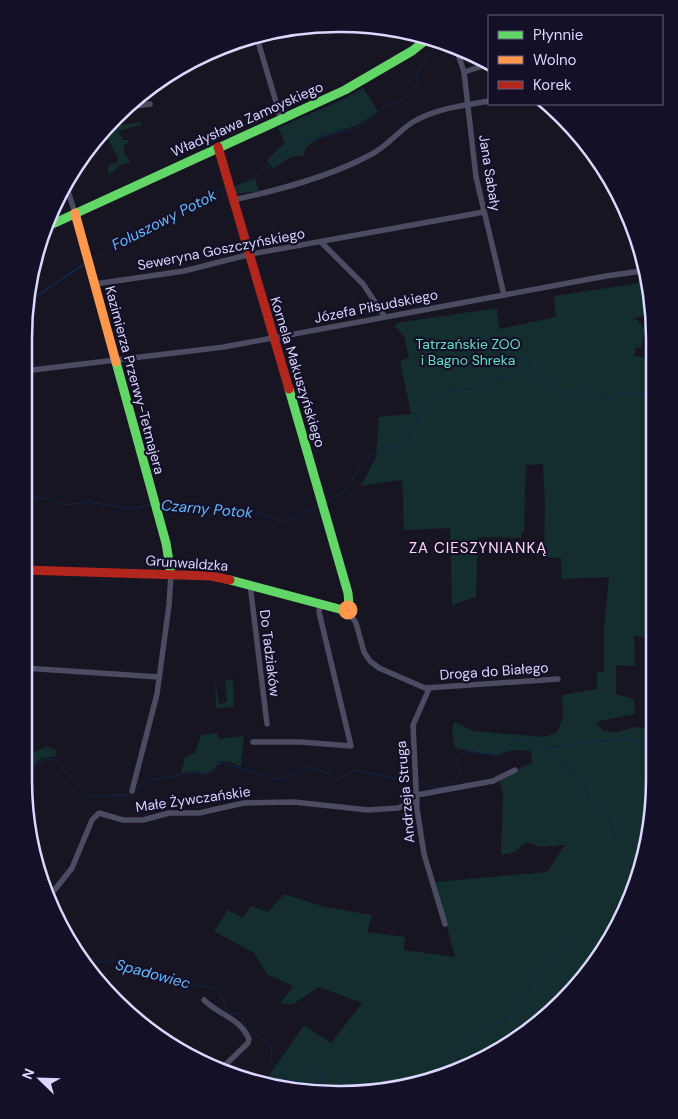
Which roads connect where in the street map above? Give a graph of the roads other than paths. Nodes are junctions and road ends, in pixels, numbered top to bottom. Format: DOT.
graph roads {
  1 [pos="259,43"];
  2 [pos="420,44"];
  3 [pos="459,57"];
  4 [pos="480,67"];
  5 [pos="464,72"];
  6 [pos="488,100"];
  7 [pos="150,104"];
  8 [pos="468,104"];
  9 [pos="142,105"];
  10 [pos="281,119"];
  11 [pos="218,147"];
  12 [pos="69,194"];
  13 [pos="232,196"];
  14 [pos="484,212"];
  15 [pos="75,213"];
  16 [pos="56,221"];
  17 [pos="322,243"];
  18 [pos="248,255"];
  19 [pos="638,272"];
  20 [pos="95,284"];
  21 [pos="504,295"];
  22 [pos="386,317"];
  23 [pos="274,338"];
  24 [pos="115,359"];
  25 [pos="32,370"];
  26 [pos="32,570"];
  27 [pos="170,574"];
  28 [pos="250,584"];
  29 [pos="320,605"];
  30 [pos="347,610"];
  31 [pos="32,669"];
  32 [pos="159,677"];
  33 [pos="558,679"];
  34 [pos="429,688"];
  35 [pos="267,724"];
  36 [pos="253,742"];
  37 [pos="516,770"];
  38 [pos="132,791"];
  39 [pos="417,798"];
  40 [pos="54,891"];
  41 [pos="445,924"];
  42 [pos="204,1000"];
  43 [pos="226,1065"];
  1 -- 10 [label="street"];
  2 -- 10 [label="street, Władysława Zamoyskiego"];
  3 -- 5 [label="street, Jana Sabały"];
  4 -- 5 [label="street"];
  5 -- 8 [label="street, Jana Sabały"];
  6 -- 8 [label="street"];
  7 -- 9 [label="street"];
  8 -- 13 [label="street"];
  8 -- 14 [label="street, Jana Sabały"];
  10 -- 11 [label="street, Władysława Zamoyskiego"];
  11 -- 13 [label="street, Kornela Makuszyńskiego"];
  11 -- 15 [label="street, Władysława Zamoyskiego"];
  12 -- 15 [label="street"];
  13 -- 18 [label="street, Kornela Makuszyńskiego"];
  14 -- 17 [label="street, Seweryna Goszczyńskiego"];
  14 -- 21 [label="street, Jana Sabały"];
  15 -- 16 [label="street, Władysława Zamoyskiego"];
  15 -- 20 [label="street, Kazimierza Przerwy-Tetmajera"];
  17 -- 18 [label="street, Seweryna Goszczyńskiego"];
  17 -- 22 [label="street, Seweryna Goszczyńskiego"];
  18 -- 20 [label="street, Seweryna Goszczyńskiego"];
  18 -- 23 [label="street, Kornela Makuszyńskiego"];
  19 -- 21 [label="street, Józefa Piłsudskiego"];
  20 -- 24 [label="street, Kazimierza Przerwy-Tetmajera"];
  21 -- 22 [label="street, Józefa Piłsudskiego"];
  22 -- 23 [label="street, Józefa Piłsudskiego"];
  23 -- 24 [label="street, Józefa Piłsudskiego"];
  23 -- 30 [label="street, Kornela Makuszyńskiego"];
  24 -- 25 [label="street, Józefa Piłsudskiego"];
  24 -- 27 [label="street, Kazimierza Przerwy-Tetmajera"];
  26 -- 27 [label="street, Grunwaldzka"];
  27 -- 28 [label="street, Grunwaldzka"];
  27 -- 32 [label="street, Kazimierza Przerwy-Tetmajera"];
  28 -- 29 [label="street, Grunwaldzka"];
  28 -- 35 [label="street, Do Tadziaków"];
  29 -- 30 [label="street, Grunwaldzka"];
  29 -- 36 [label="street"];
  30 -- 34 [label="street, Droga do Białego"];
  31 -- 32 [label="street"];
  32 -- 38 [label="street, Kazimierza Przerwy-Tetmajera"];
  33 -- 34 [label="street, Droga do Białego"];
  34 -- 39 [label="street, Andrzeja Struga"];
  37 -- 39 [label="street, Małe Żywczańskie"];
  39 -- 40 [label="street, Małe Żywczańskie"];
  39 -- 41 [label="street, Andrzeja Struga"];
  42 -- 43 [label="street"];
}
